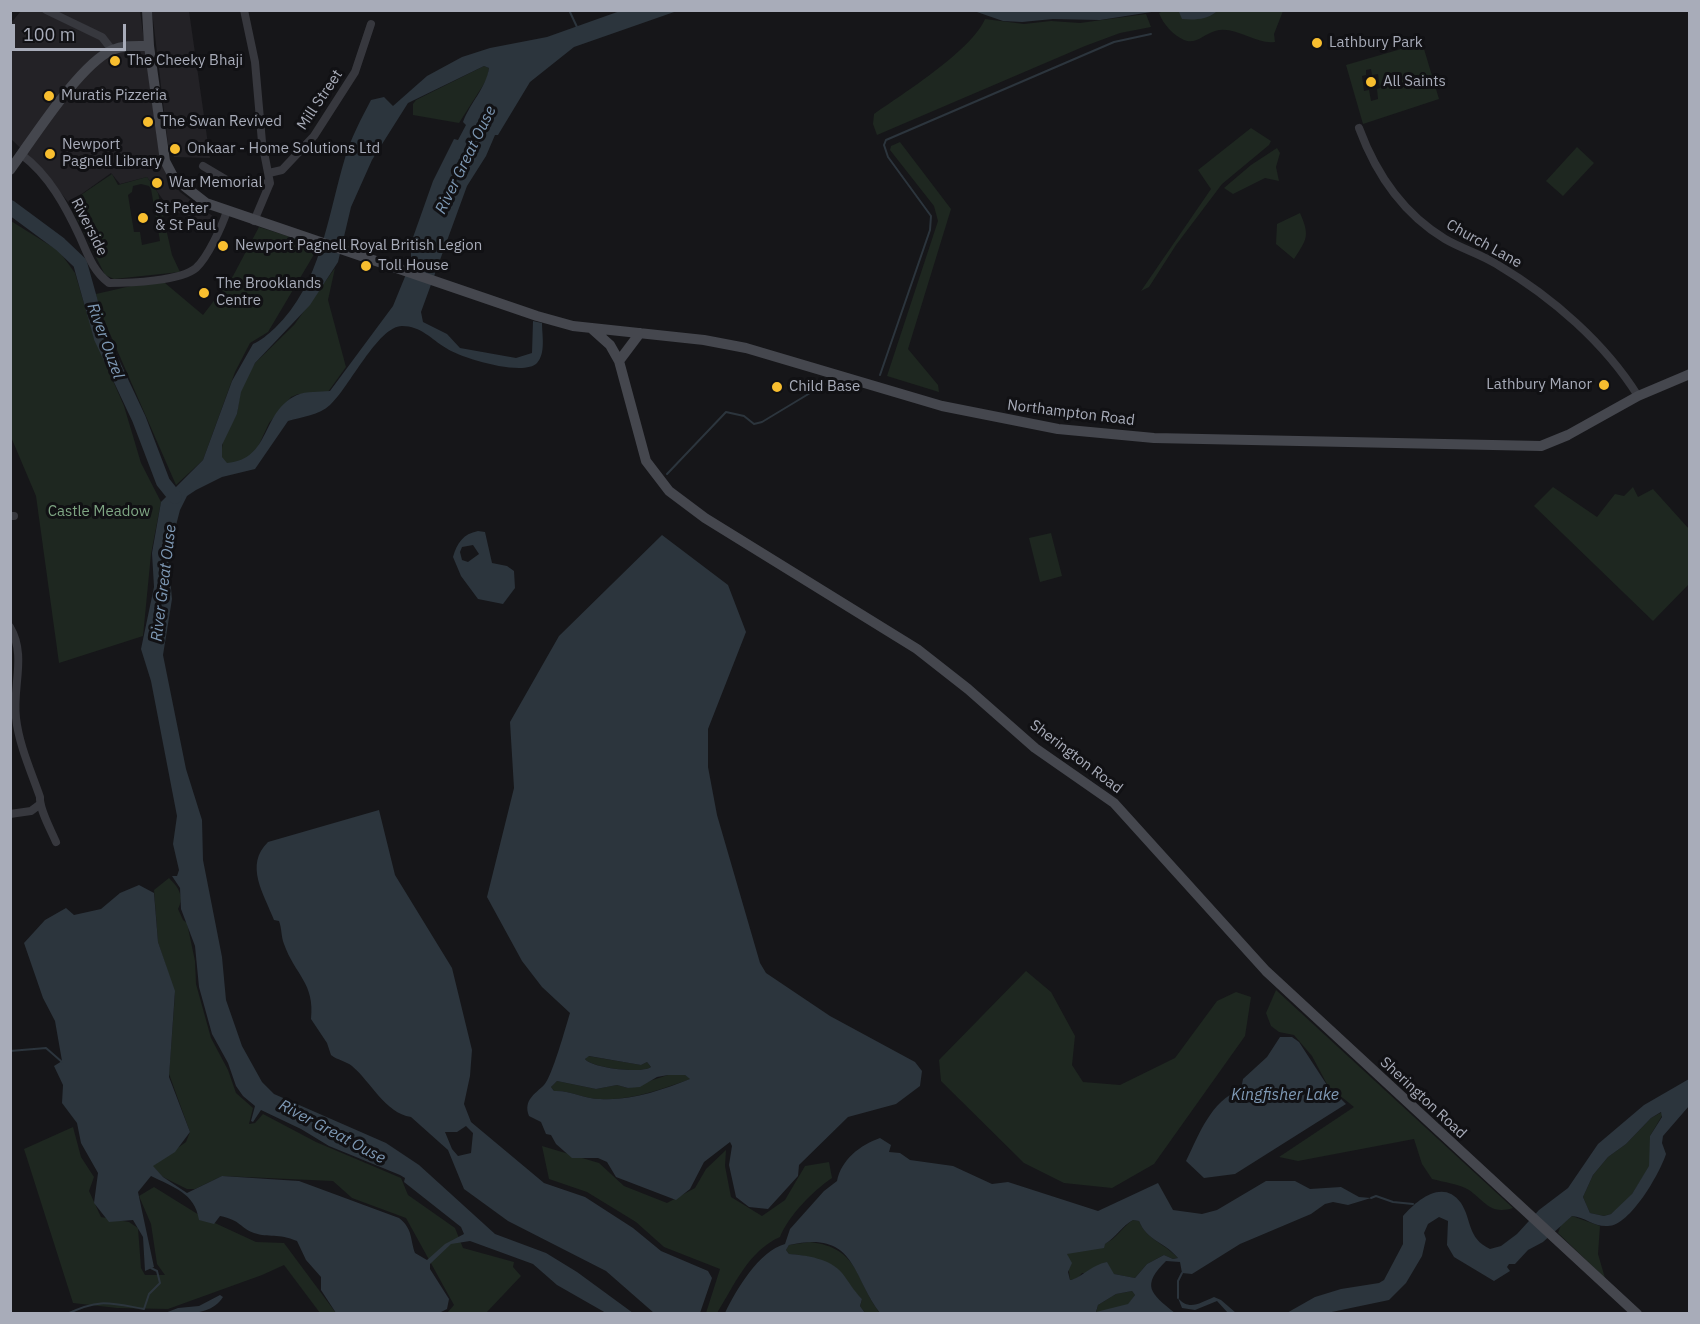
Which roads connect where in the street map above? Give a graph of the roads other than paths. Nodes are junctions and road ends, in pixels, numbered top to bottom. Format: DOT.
graph roads {
  1 [pos="46,10"];
  2 [pos="147,10"];
  3 [pos="244,10"];
  4 [pos="371,24"];
  5 [pos="149,46"];
  6 [pos="112,50"];
  7 [pos="1359,128"];
  8 [pos="16,163"];
  9 [pos="203,166"];
  10 [pos="269,173"];
  11 [pos="270,183"];
  12 [pos="227,211"];
  13 [pos="254,221"];
  14 [pos="591,328"];
  15 [pos="640,333"];
  16 [pos="619,361"];
  17 [pos="1689,374"];
  18 [pos="1638,396"];
  19 [pos="10,627"];
  20 [pos="13,701"];
  21 [pos="39,806"];
  22 [pos="10,814"];
  23 [pos="56,842"];
  24 [pos="1637,1314"];
  1 -- 6 [label="street"];
  2 -- 5 [label="main road, Northampton Road"];
  3 -- 10 [label="street"];
  4 -- 10 [label="street, Mill Street"];
  5 -- 6 [label="main road"];
  5 -- 12 [label="main road, Northampton Road"];
  6 -- 8 [label="main road"];
  7 -- 18 [label="street, Church Lane"];
  8 -- 12 [label="street, Riverside"];
  9 -- 11 [label="street"];
  10 -- 11 [label="street"];
  11 -- 13 [label="street"];
  12 -- 13 [label="main road, Northampton Road"];
  13 -- 14 [label="main road, Northampton Road"];
  14 -- 15 [label="main road, Northampton Road"];
  14 -- 16 [label="main road, Sherington Road"];
  15 -- 16 [label="main road"];
  15 -- 18 [label="main road, Northampton Road"];
  16 -- 24 [label="main road, Sherington Road"];
  17 -- 18 [label="main road, Northampton Road"];
  19 -- 20 [label="street"];
  20 -- 21 [label="street"];
  21 -- 22 [label="street"];
  21 -- 23 [label="street"];
}
